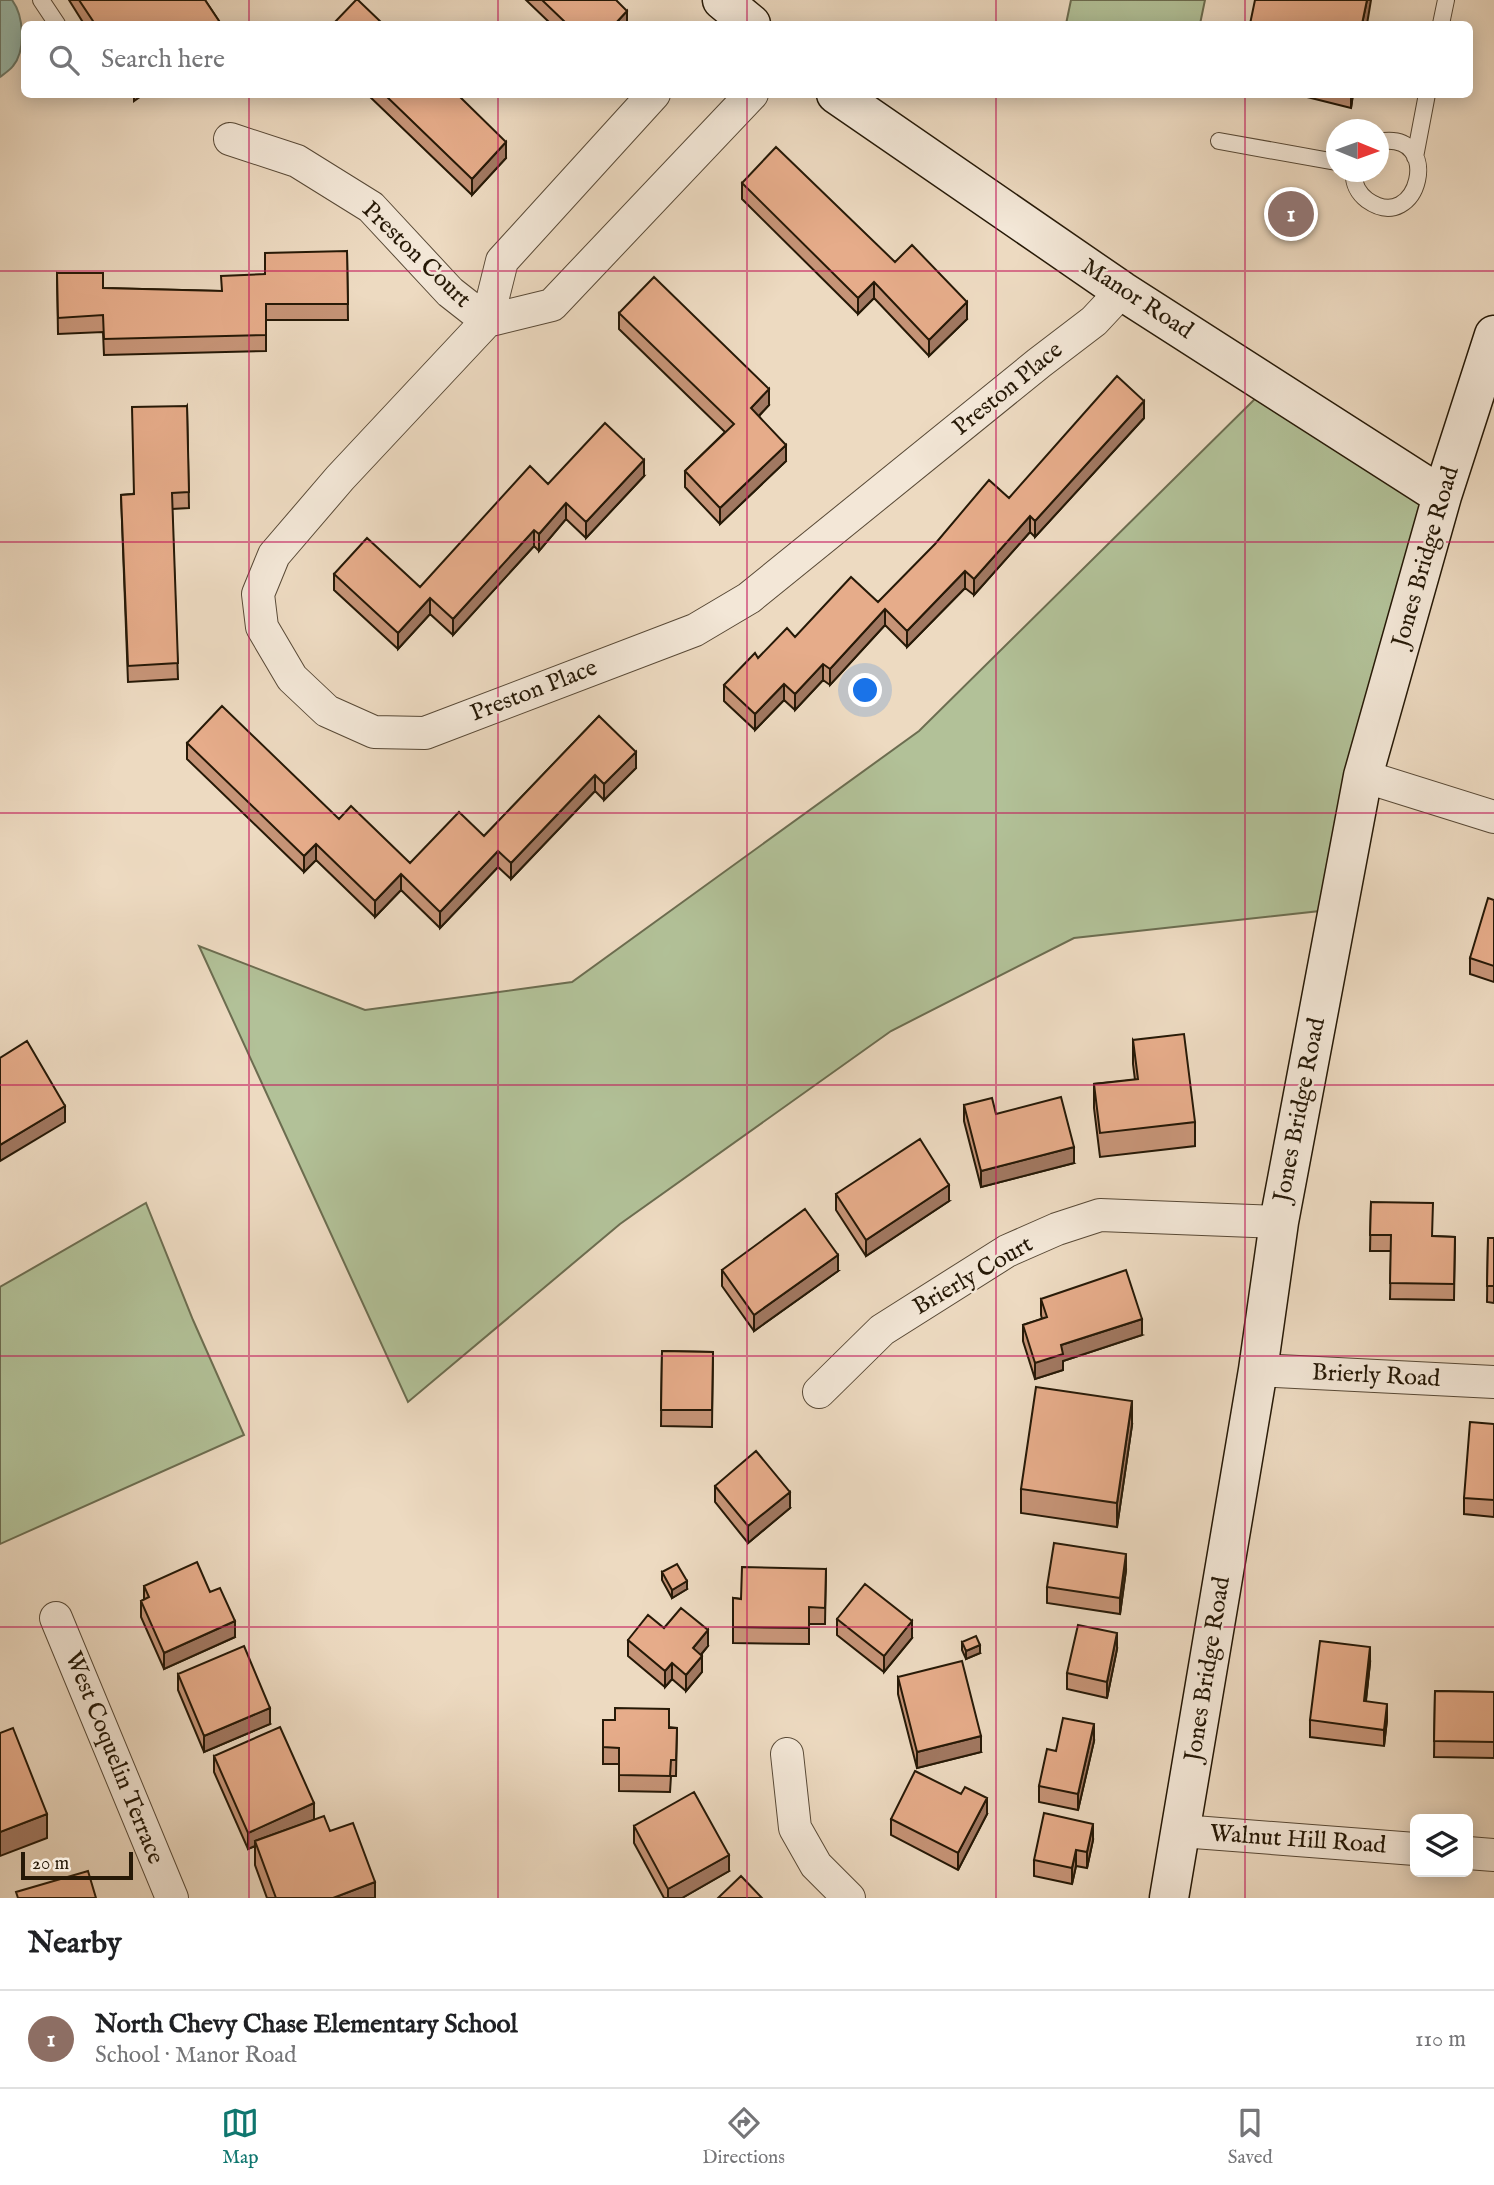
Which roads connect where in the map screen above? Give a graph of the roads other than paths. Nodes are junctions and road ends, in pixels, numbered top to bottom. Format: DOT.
graph roads {
  1 [pos="41,0"];
  2 [pos="1446,0"];
  3 [pos="55,21"];
  4 [pos="1442,21"];
  5 [pos="650,98"];
  6 [pos="748,98"];
  7 [pos="842,98"];
  8 [pos="1426,98"];
  9 [pos="230,139"];
  10 [pos="1219,141"];
  11 [pos="1389,141"];
  12 [pos="1415,157"];
  13 [pos="1326,160"];
  14 [pos="1356,182"];
  15 [pos="1122,291"];
  16 [pos="487,321"];
  17 [pos="1494,335"];
  18 [pos="1442,496"];
  19 [pos="1363,776"];
  20 [pos="1494,817"];
  21 [pos="1279,1222"];
  22 [pos="1258,1370"];
  23 [pos="1494,1382"];
  24 [pos="819,1392"];
  25 [pos="56,1618"];
  26 [pos="787,1754"];
  27 [pos="1181,1831"];
  28 [pos="1410,1849"];
  29 [pos="1473,1853"];
  30 [pos="1494,1855"];
  31 [pos="172,1898"];
  32 [pos="849,1898"];
  33 [pos="1169,1898"];
  1 -- 3 [label="lane"];
  2 -- 4 [label="lane"];
  5 -- 16 [label="street, Preston Place"];
  6 -- 16 [label="street"];
  7 -- 15 [label="main road, Manor Road"];
  8 -- 12 [label="lane"];
  9 -- 16 [label="street, Preston Court"];
  10 -- 13 [label="lane"];
  11 -- 12 [label="lane"];
  12 -- 14 [label="lane"];
  15 -- 16 [label="street, Preston Place"];
  15 -- 18 [label="main road, Manor Road"];
  17 -- 18 [label="main road, Jones Bridge Road"];
  18 -- 19 [label="main road, Jones Bridge Road"];
  19 -- 20 [label="street"];
  19 -- 21 [label="main road, Jones Bridge Road"];
  21 -- 22 [label="main road, Jones Bridge Road"];
  21 -- 24 [label="street, Brierly Court"];
  22 -- 23 [label="street, Brierly Road"];
  22 -- 27 [label="main road, Jones Bridge Road"];
  25 -- 31 [label="street, West Coquelin Terrace"];
  26 -- 32 [label="street"];
  27 -- 28 [label="street, Walnut Hill Road"];
  27 -- 33 [label="main road, Jones Bridge Road"];
  29 -- 30 [label="street"];
}
